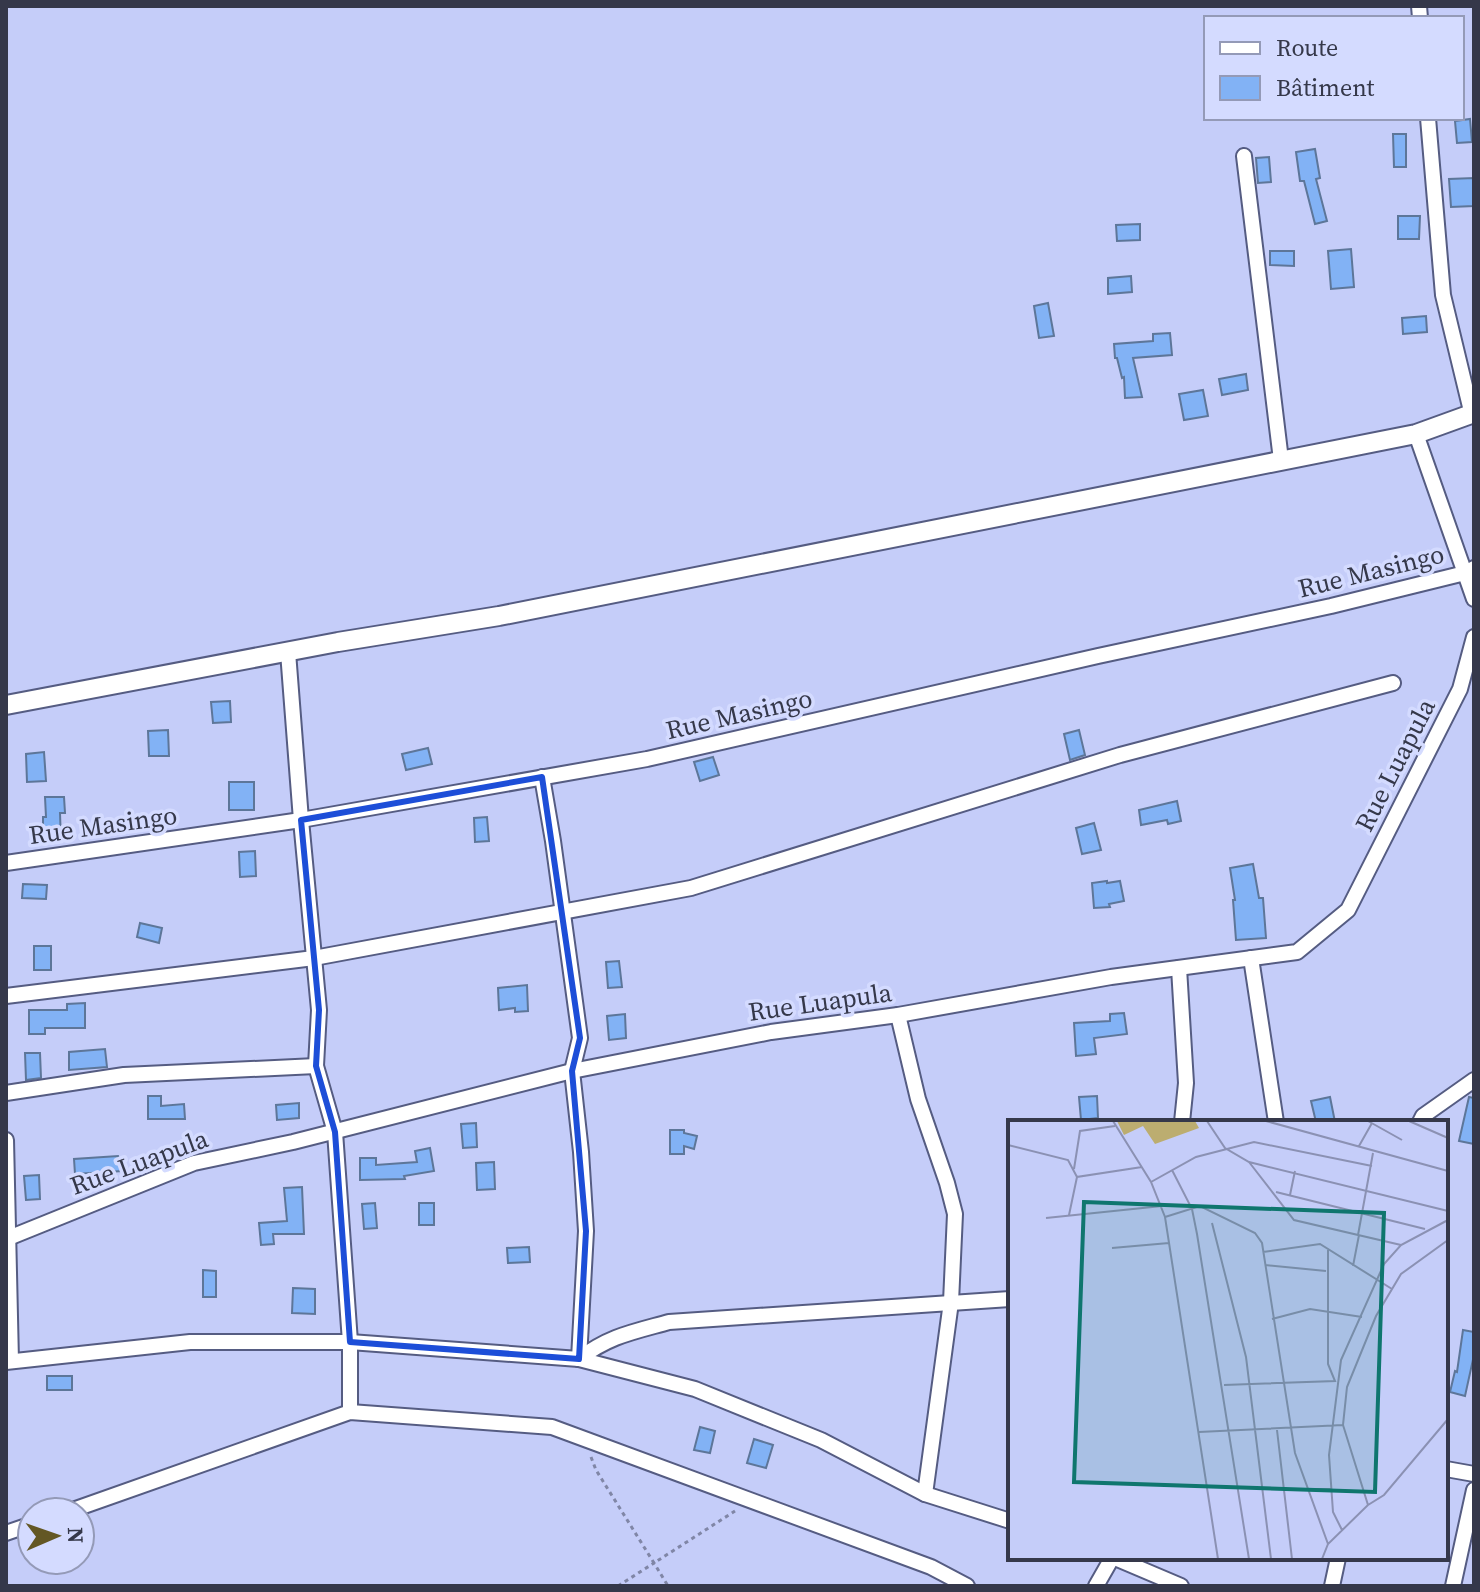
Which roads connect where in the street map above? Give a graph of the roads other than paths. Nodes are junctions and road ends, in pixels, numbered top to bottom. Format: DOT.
graph roads {
  1 [pos="1428,120"];
  2 [pos="1244,156"];
  3 [pos="1473,414"];
  4 [pos="1416,434"];
  5 [pos="1281,460"];
  6 [pos="1469,570"];
  7 [pos="1474,599"];
  8 [pos="1474,637"];
  9 [pos="288,652"];
  10 [pos="1393,683"];
  11 [pos="6,705"];
  12 [pos="542,777"];
  13 [pos="301,820"];
  14 [pos="6,863"];
  15 [pos="563,912"];
  16 [pos="314,958"];
  17 [pos="1251,958"];
  18 [pos="1179,968"];
  19 [pos="6,996"];
  20 [pos="898,1015"];
  21 [pos="316,1066"];
  22 [pos="572,1071"];
  23 [pos="1474,1080"];
  24 [pos="6,1093"];
  25 [pos="1182,1120"];
  26 [pos="1276,1120"];
  27 [pos="1421,1120"];
  28 [pos="335,1132"];
  29 [pos="6,1140"];
  30 [pos="7,1238"];
  31 [pos="1008,1299"];
  32 [pos="951,1302"];
  33 [pos="350,1342"];
  34 [pos="579,1359"];
  35 [pos="9,1361"];
  36 [pos="350,1412"];
  37 [pos="1448,1469"];
  38 [pos="1474,1474"];
  39 [pos="1474,1490"];
  40 [pos="925,1494"];
  41 [pos="96,1502"];
  42 [pos="1008,1520"];
  43 [pos="1113,1560"];
  44 [pos="1119,1560"];
  45 [pos="1338,1560"];
  46 [pos="967,1586"];
  47 [pos="1096,1586"];
  48 [pos="1181,1586"];
  49 [pos="1332,1586"];
  50 [pos="1453,1586"];
  1 -- 3 [label="street"];
  2 -- 5 [label="street"];
  3 -- 4 [label="main road"];
  4 -- 5 [label="main road"];
  4 -- 6 [label="street"];
  5 -- 9 [label="main road"];
  6 -- 7 [label="street"];
  6 -- 12 [label="street, Rue Masingo"];
  8 -- 17 [label="street, Rue Luapula"];
  9 -- 11 [label="main road"];
  9 -- 13 [label="street"];
  10 -- 15 [label="street"];
  12 -- 13 [label="street, Rue Masingo"];
  12 -- 15 [label="street"];
  13 -- 14 [label="street, Rue Masingo"];
  13 -- 16 [label="street"];
  15 -- 16 [label="street"];
  15 -- 22 [label="street"];
  16 -- 19 [label="street"];
  16 -- 21 [label="street"];
  17 -- 18 [label="street, Rue Luapula"];
  17 -- 26 [label="street"];
  18 -- 20 [label="street, Rue Luapula"];
  18 -- 25 [label="street"];
  20 -- 22 [label="street, Rue Luapula"];
  20 -- 32 [label="street"];
  21 -- 24 [label="street"];
  21 -- 28 [label="street"];
  22 -- 28 [label="street, Rue Luapula"];
  22 -- 34 [label="street"];
  23 -- 27 [label="street"];
  28 -- 30 [label="street, Rue Luapula"];
  28 -- 33 [label="street"];
  29 -- 30 [label="street"];
  30 -- 35 [label="street"];
  31 -- 32 [label="street"];
  32 -- 34 [label="street"];
  32 -- 40 [label="street"];
  33 -- 34 [label="street"];
  33 -- 35 [label="street"];
  33 -- 36 [label="street"];
  34 -- 40 [label="street"];
  36 -- 41 [label="street"];
  36 -- 46 [label="street"];
  37 -- 38 [label="street"];
  39 -- 50 [label="street"];
  40 -- 42 [label="street"];
  43 -- 47 [label="street"];
  44 -- 48 [label="street"];
  45 -- 49 [label="street"];
}
